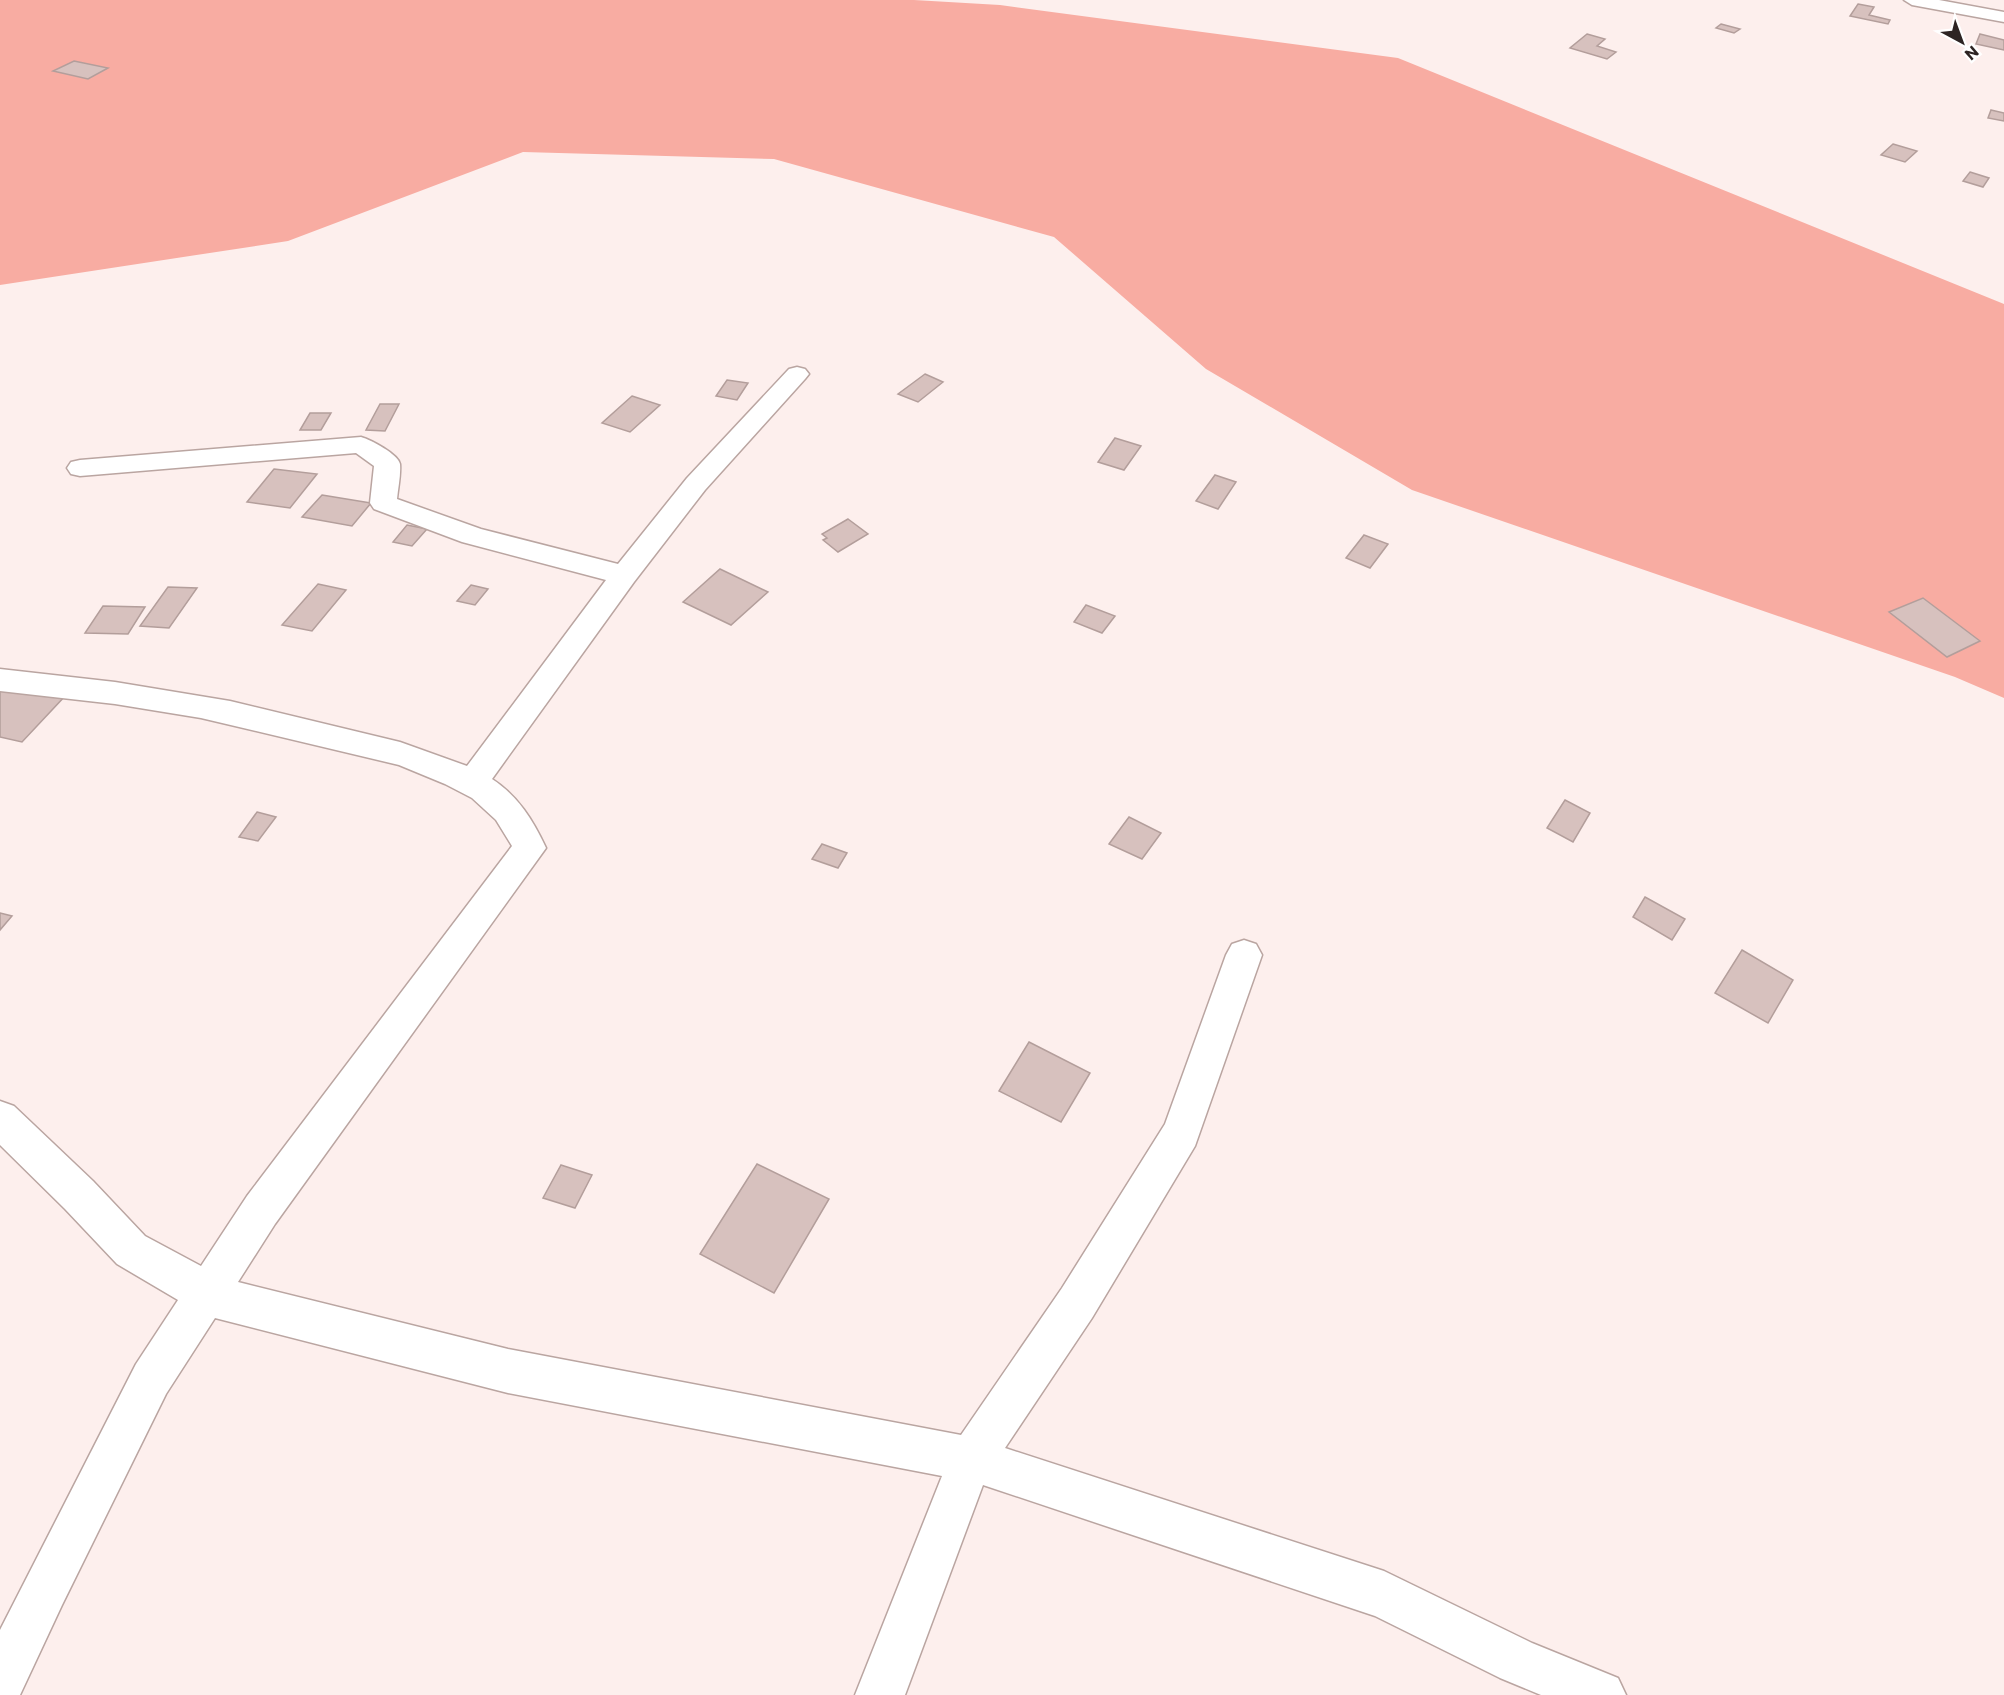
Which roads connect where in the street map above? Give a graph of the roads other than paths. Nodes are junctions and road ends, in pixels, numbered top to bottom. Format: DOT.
graph roads {
  1 [pos="1912,0"];
  2 [pos="2004,17"];
  3 [pos="797,374"];
  4 [pos="80,468"];
  5 [pos="624,575"];
  6 [pos="0,680"];
  7 [pos="472,783"];
  8 [pos="1244,955"];
  9 [pos="0,1119"];
  10 [pos="207,1295"];
  11 [pos="971,1459"];
  12 [pos="0,1684"];
  13 [pos="880,1695"];
  14 [pos="1600,1695"];
  1 -- 2 [label="street"];
  3 -- 5 [label="street"];
  4 -- 5 [label="street"];
  5 -- 7 [label="street"];
  6 -- 7 [label="street"];
  7 -- 10 [label="street"];
  8 -- 11 [label="street"];
  9 -- 10 [label="street"];
  10 -- 11 [label="street"];
  10 -- 12 [label="street"];
  11 -- 13 [label="street"];
  11 -- 14 [label="street"];
}
